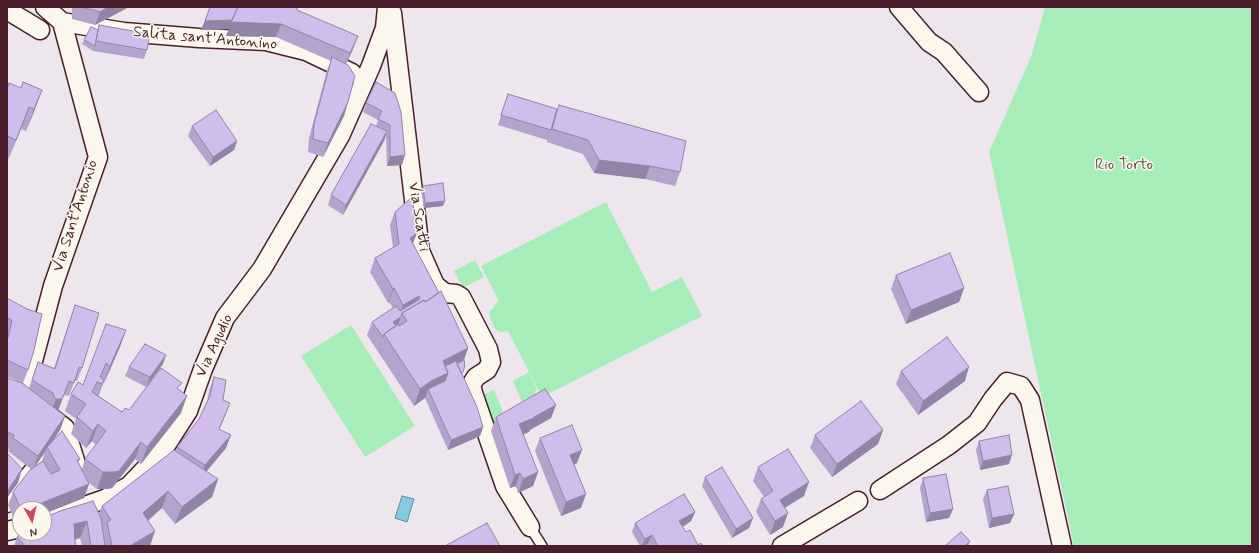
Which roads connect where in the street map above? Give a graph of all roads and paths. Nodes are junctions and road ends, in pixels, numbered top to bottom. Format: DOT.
graph roads {
  1 [pos="44,7"];
  2 [pos="387,7"];
  3 [pos="392,7"];
  4 [pos="899,7"];
  5 [pos="7,10"];
  6 [pos="62,22"];
  7 [pos="40,30"];
  8 [pos="365,80"];
  9 [pos="979,92"];
  10 [pos="7,385"];
  11 [pos="25,392"];
  12 [pos="66,431"];
  13 [pos="880,490"];
  14 [pos="85,493"];
  15 [pos="858,501"];
  16 [pos="7,503"];
  17 [pos="52,515"];
  18 [pos="530,527"];
  19 [pos="542,546"];
  20 [pos="782,546"];
  21 [pos="1062,546"];
  1 -- 6 [label="street"];
  2 -- 8 [label="street, Via Agudio"];
  3 -- 18 [label="street, Via Scatti"];
  4 -- 9 [label="street"];
  5 -- 7 [label="street"];
  6 -- 8 [label="street, Salita sant'Antonino"];
  6 -- 11 [label="street, Via Sant'Antonio"];
  8 -- 14 [label="street, Via Agudio"];
  10 -- 11 [label="street"];
  11 -- 12 [label="street"];
  12 -- 14 [label="street"];
  12 -- 16 [label="street"];
  13 -- 21 [label="street"];
  14 -- 17 [label="street, Via Agudio"];
  15 -- 20 [label="street"];
  18 -- 19 [label="lane, Via Scatti"];
}
